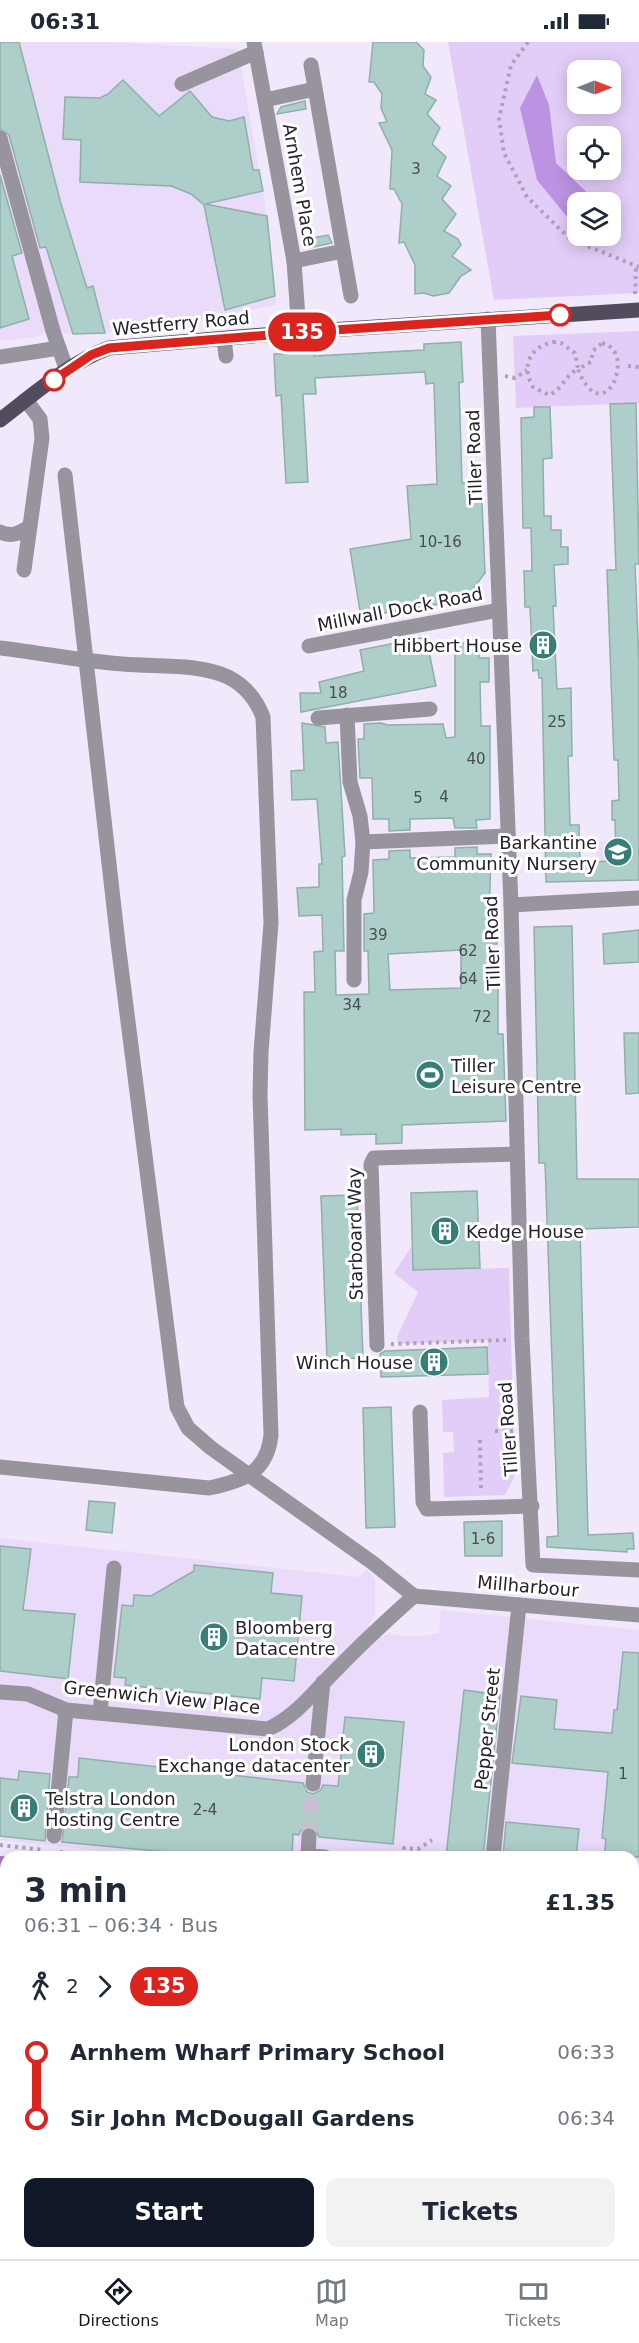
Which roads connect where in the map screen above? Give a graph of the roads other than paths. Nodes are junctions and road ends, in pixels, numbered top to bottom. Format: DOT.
graph roads {
  1 [pos="254,46"];
  2 [pos="311,65"];
  3 [pos="182,84"];
  4 [pos="315,89"];
  5 [pos="265,100"];
  6 [pos="0,138"];
  7 [pos="344,251"];
  8 [pos="294,261"];
  9 [pos="351,296"];
  10 [pos="639,310"];
  11 [pos="488,319"];
  12 [pos="299,332"];
  13 [pos="224,339"];
  14 [pos="59,348"];
  15 [pos="226,356"];
  16 [pos="0,357"];
  17 [pos="67,371"];
  18 [pos="26,400"];
  19 [pos="0,420"];
  20 [pos="65,475"];
  21 [pos="29,527"];
  22 [pos="0,532"];
  23 [pos="24,570"];
  24 [pos="499,610"];
  25 [pos="309,646"];
  26 [pos="0,648"];
  27 [pos="86,659"];
  28 [pos="430,709"];
  29 [pos="347,715"];
  30 [pos="318,718"];
  31 [pos="507,836"];
  32 [pos="363,842"];
  33 [pos="639,898"];
  34 [pos="511,905"];
  35 [pos="354,980"];
  36 [pos="516,1154"];
  37 [pos="377,1344"];
  38 [pos="420,1412"];
  39 [pos="0,1467"];
  40 [pos="248,1474"];
  41 [pos="532,1506"];
  42 [pos="114,1568"];
  43 [pos="639,1570"];
  44 [pos="414,1596"];
  45 [pos="519,1605"];
  46 [pos="639,1615"];
  47 [pos="323,1682"];
  48 [pos="0,1692"];
  49 [pos="66,1710"];
  50 [pos="100,1713"];
  51 [pos="313,1784"];
  52 [pos="54,1836"];
  53 [pos="309,1836"];
  54 [pos="308,1851"];
  55 [pos="494,1851"];
  1 -- 3 [label="street"];
  1 -- 5 [label="street, Arnhem Place"];
  2 -- 4 [label="street"];
  4 -- 5 [label="street"];
  4 -- 7 [label="street"];
  5 -- 8 [label="street, Arnhem Place"];
  6 -- 14 [label="street"];
  7 -- 8 [label="street"];
  7 -- 9 [label="street"];
  8 -- 12 [label="street, Arnhem Place"];
  10 -- 11 [label="main road, Westferry Road"];
  11 -- 12 [label="main road, Westferry Road"];
  11 -- 24 [label="street, Tiller Road"];
  12 -- 13 [label="main road, Westferry Road"];
  13 -- 15 [label="street"];
  13 -- 17 [label="main road, Westferry Road"];
  14 -- 16 [label="street"];
  14 -- 17 [label="street"];
  17 -- 18 [label="main road, Westferry Road"];
  18 -- 19 [label="main road, Westferry Road"];
  18 -- 21 [label="street"];
  20 -- 27 [label="street"];
  21 -- 22 [label="street"];
  21 -- 23 [label="street"];
  24 -- 25 [label="street, Millwall Dock Road"];
  24 -- 31 [label="street, Tiller Road"];
  26 -- 27 [label="street"];
  27 -- 40 [label="street"];
  27 -- 40 [label="street"];
  28 -- 29 [label="street"];
  29 -- 30 [label="street"];
  29 -- 32 [label="street"];
  31 -- 32 [label="street"];
  31 -- 34 [label="street, Tiller Road"];
  32 -- 35 [label="street"];
  33 -- 34 [label="street"];
  34 -- 36 [label="street, Tiller Road"];
  36 -- 37 [label="street, Starboard Way"];
  36 -- 41 [label="street, Tiller Road"];
  38 -- 41 [label="street"];
  39 -- 40 [label="street"];
  40 -- 44 [label="street"];
  41 -- 43 [label="street, Tiller Road"];
  42 -- 50 [label="street"];
  44 -- 45 [label="street, Millharbour"];
  44 -- 47 [label="street, Greenwich View Place"];
  45 -- 46 [label="street, Millharbour"];
  45 -- 55 [label="street, Pepper Street"];
  47 -- 50 [label="street, Greenwich View Place"];
  47 -- 51 [label="street"];
  48 -- 49 [label="street, Greenwich View Place"];
  49 -- 50 [label="street, Greenwich View Place"];
  49 -- 52 [label="street"];
  53 -- 54 [label="street"];
}
